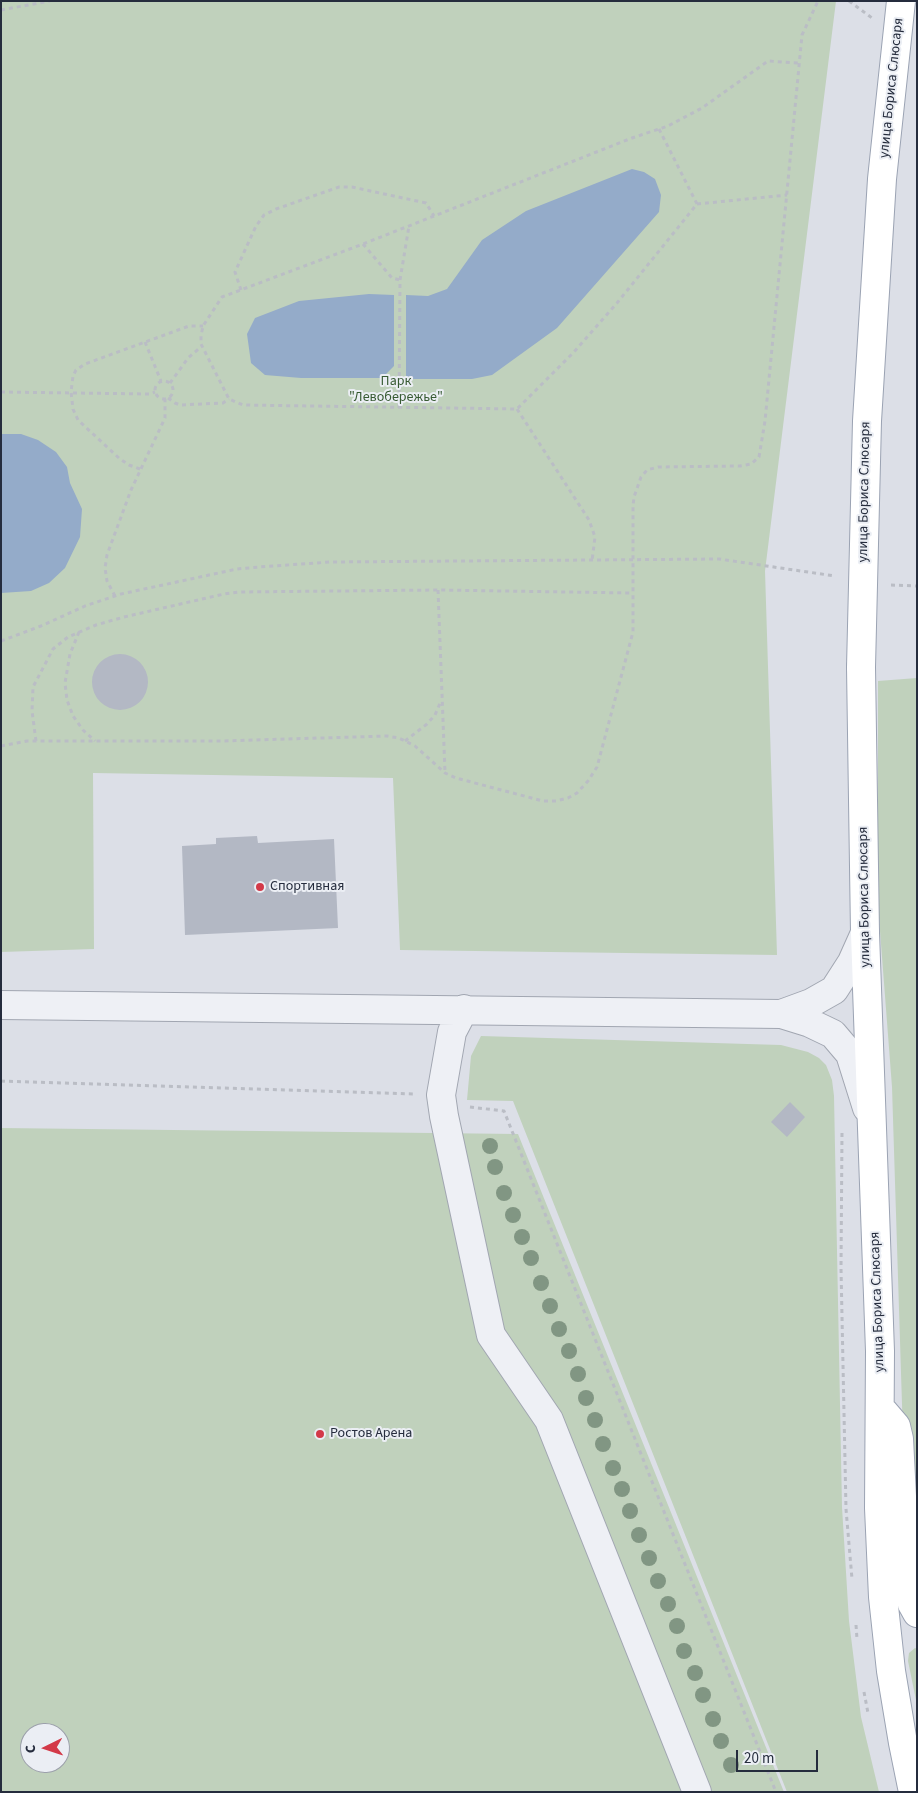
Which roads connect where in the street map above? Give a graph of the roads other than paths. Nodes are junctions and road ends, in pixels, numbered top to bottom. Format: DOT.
graph roads {
  1 [pos="902,1"];
  2 [pos="865,933"];
  3 [pos="1,1005"];
  4 [pos="464,1010"];
  5 [pos="781,1014"];
  6 [pos="872,1134"];
  7 [pos="881,1410"];
  8 [pos="917,1613"];
  9 [pos="697,1792"];
  10 [pos="913,1792"];
  1 -- 2 [label="main road, улица Бориса Слюсаря, bridge"];
  2 -- 5 [label="street"];
  2 -- 6 [label="main road, улица Бориса Слюсаря"];
  3 -- 4 [label="street"];
  4 -- 5 [label="street"];
  4 -- 9 [label="street"];
  5 -- 6 [label="street"];
  6 -- 7 [label="main road, улица Бориса Слюсаря"];
  7 -- 8 [label="main road"];
  7 -- 10 [label="main road, улица Бориса Слюсаря"];
}
